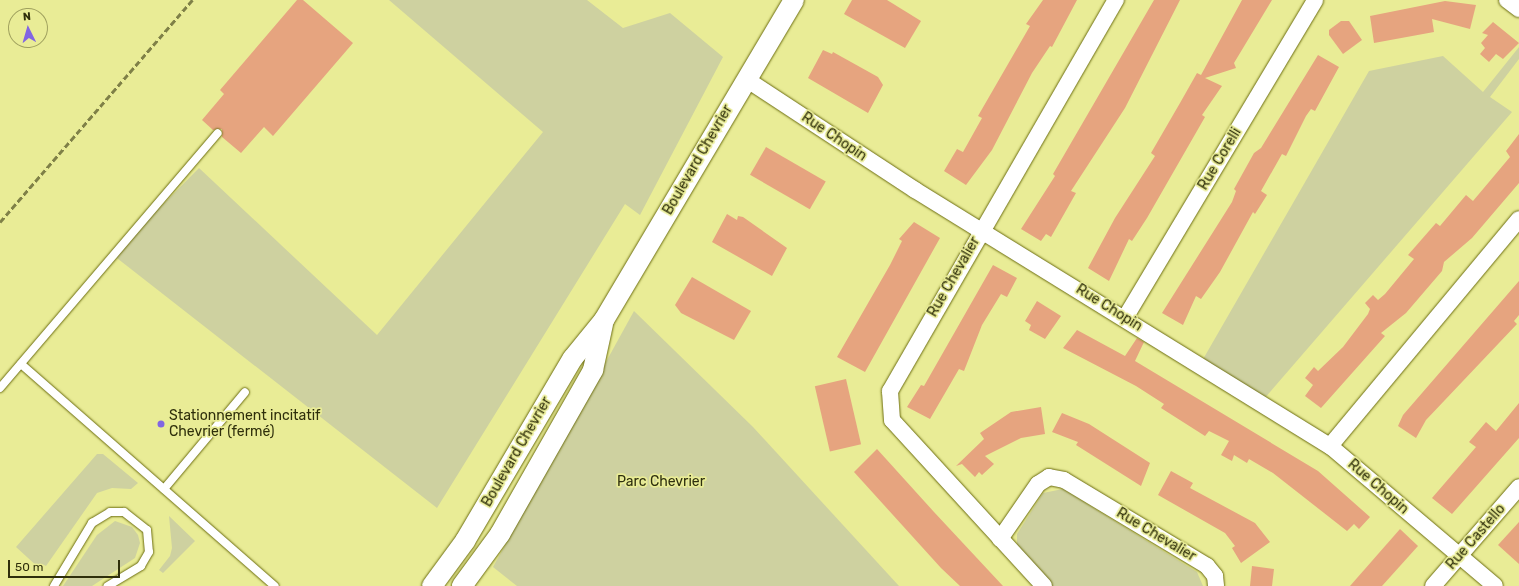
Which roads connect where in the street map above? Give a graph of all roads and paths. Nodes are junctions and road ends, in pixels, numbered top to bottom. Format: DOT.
graph roads {
  1 [pos="794,0"];
  2 [pos="1116,0"];
  3 [pos="1315,0"];
  4 [pos="1507,0"];
  5 [pos="1519,9"];
  6 [pos="746,79"];
  7 [pos="218,134"];
  8 [pos="1519,219"];
  9 [pos="982,229"];
  10 [pos="1125,318"];
  11 [pos="604,320"];
  12 [pos="21,364"];
  13 [pos="0,388"];
  14 [pos="245,392"];
  15 [pos="1330,446"];
  16 [pos="1519,488"];
  17 [pos="164,489"];
  18 [pos="1000,539"];
  19 [pos="1458,556"];
  20 [pos="447,565"];
  21 [pos="464,583"];
  22 [pos="54,586"];
  23 [pos="108,586"];
  24 [pos="275,586"];
  25 [pos="432,586"];
  26 [pos="1044,586"];
  27 [pos="1216,586"];
  28 [pos="1433,586"];
  29 [pos="1495,586"];
  1 -- 6 [label="street, Boulevard Chevrier"];
  2 -- 9 [label="street, Rue Chevalier"];
  3 -- 10 [label="street, Rue Corelli"];
  4 -- 5 [label="street"];
  6 -- 9 [label="street, Rue Chopin"];
  6 -- 11 [label="street, Boulevard Chevrier"];
  7 -- 12 [label="lane"];
  8 -- 15 [label="street"];
  9 -- 10 [label="street, Rue Chopin"];
  9 -- 18 [label="street, Rue Chevalier"];
  10 -- 15 [label="street, Rue Chopin"];
  11 -- 20 [label="street, Boulevard Chevrier"];
  11 -- 21 [label="street, Boulevard Chevrier"];
  12 -- 13 [label="lane"];
  12 -- 17 [label="lane"];
  14 -- 17 [label="lane"];
  15 -- 19 [label="street, Rue Chopin"];
  16 -- 19 [label="street, Rue Castello"];
  17 -- 24 [label="lane"];
  18 -- 26 [label="street, Rue Chevalier"];
  18 -- 27 [label="street, Rue Chevalier"];
  19 -- 28 [label="street, Rue Castello"];
  19 -- 29 [label="street, Rue Chopin"];
  20 -- 21 [label="lane"];
  20 -- 25 [label="street, Boulevard Chevrier"];
  22 -- 23 [label="lane"];
}
